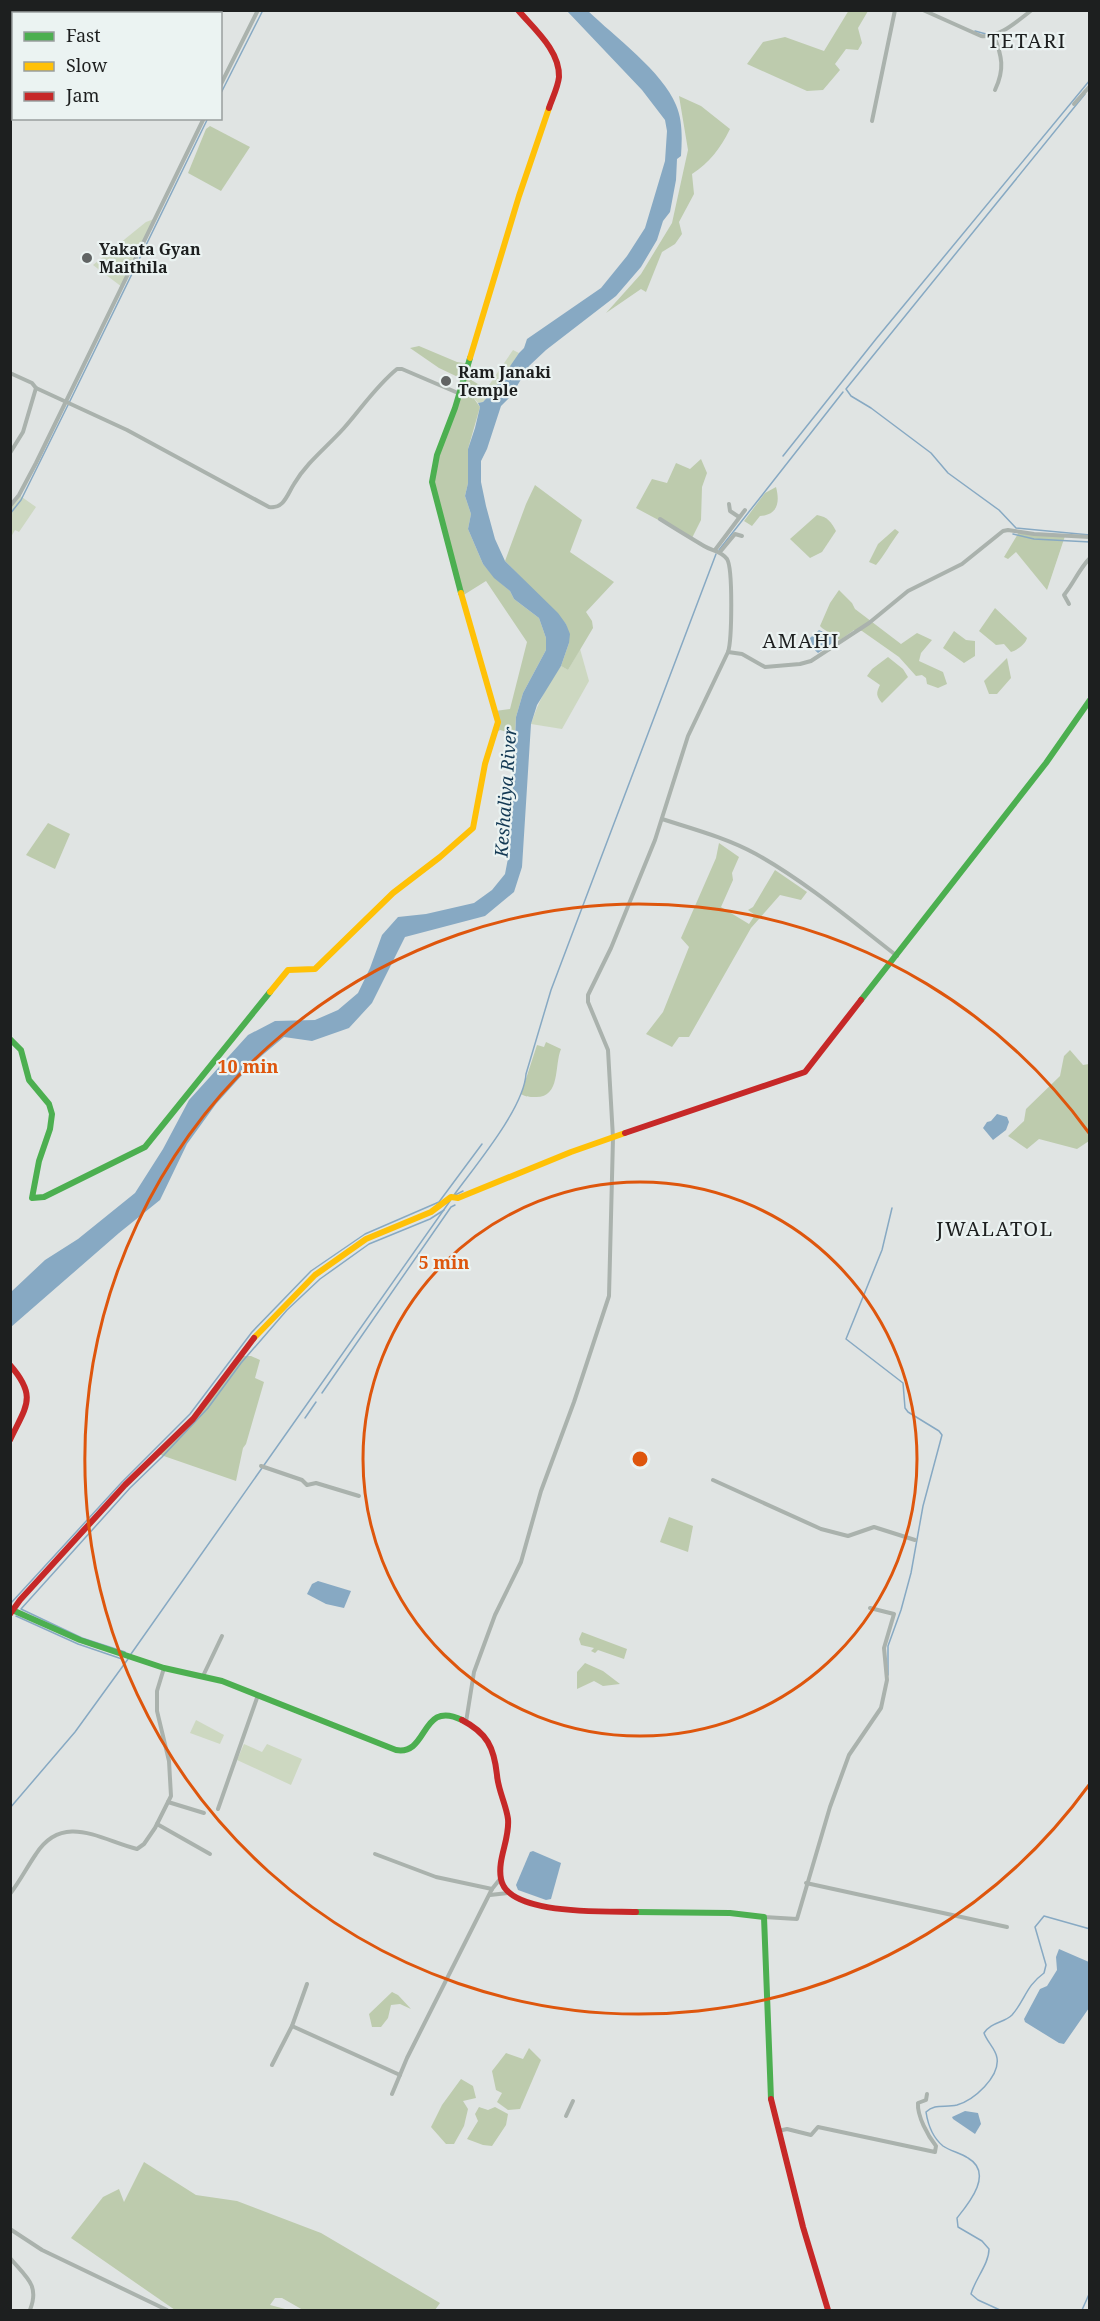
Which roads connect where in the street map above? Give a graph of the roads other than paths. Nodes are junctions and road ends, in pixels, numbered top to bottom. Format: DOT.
graph roads {
  1 [pos="258,10"];
  2 [pos="519,10"];
  3 [pos="894,10"];
  4 [pos="923,10"];
  5 [pos="1032,10"];
  6 [pos="994,36"];
  7 [pos="222,82"];
  8 [pos="1089,86"];
  9 [pos="995,90"];
  10 [pos="1074,104"];
  11 [pos="203,120"];
  12 [pos="872,121"];
  13 [pos="10,373"];
  14 [pos="36,388"];
  15 [pos="458,393"];
  16 [pos="66,402"];
  17 [pos="10,453"];
  18 [pos="729,504"];
  19 [pos="10,506"];
  20 [pos="745,510"];
  21 [pos="739,517"];
  22 [pos="660,519"];
  23 [pos="742,536"];
  24 [pos="1089,537"];
  25 [pos="714,550"];
  26 [pos="720,552"];
  27 [pos="1089,558"];
  28 [pos="1069,604"];
  29 [pos="728,652"];
  30 [pos="1089,700"];
  31 [pos="662,819"];
  32 [pos="897,956"];
  33 [pos="10,1039"];
  34 [pos="613,1138"];
  35 [pos="10,1365"];
  36 [pos="10,1440"];
  37 [pos="261,1466"];
  38 [pos="713,1480"];
  39 [pos="359,1496"];
  40 [pos="915,1540"];
  41 [pos="870,1608"];
  42 [pos="11,1611"];
  43 [pos="222,1636"];
  44 [pos="164,1668"];
  45 [pos="203,1676"];
  46 [pos="258,1695"];
  47 [pos="466,1722"];
  48 [pos="168,1802"];
  49 [pos="218,1809"];
  50 [pos="204,1813"];
  51 [pos="157,1824"];
  52 [pos="210,1854"];
  53 [pos="375,1854"];
  54 [pos="500,1879"];
  55 [pos="806,1883"];
  56 [pos="492,1889"];
  57 [pos="508,1893"];
  58 [pos="10,1894"];
  59 [pos="489,1895"];
  60 [pos="764,1917"];
  61 [pos="1007,1927"];
  62 [pos="307,1984"];
  63 [pos="292,2026"];
  64 [pos="272,2065"];
  65 [pos="400,2075"];
  66 [pos="392,2094"];
  67 [pos="927,2094"];
  68 [pos="573,2101"];
  69 [pos="566,2116"];
  70 [pos="778,2131"];
  71 [pos="10,2229"];
  72 [pos="10,2258"];
  73 [pos="30,2310"];
  74 [pos="167,2310"];
  75 [pos="828,2310"];
  1 -- 7 [label="street"];
  2 -- 15 [label="street"];
  3 -- 12 [label="street"];
  4 -- 6 [label="street"];
  5 -- 6 [label="street"];
  6 -- 9 [label="street"];
  8 -- 10 [label="street"];
  11 -- 16 [label="street"];
  13 -- 14 [label="street"];
  14 -- 16 [label="street"];
  14 -- 17 [label="street"];
  15 -- 16 [label="street"];
  15 -- 33 [label="street"];
  16 -- 19 [label="street"];
  18 -- 21 [label="street"];
  20 -- 21 [label="street"];
  21 -- 25 [label="street"];
  22 -- 25 [label="street"];
  23 -- 26 [label="street"];
  24 -- 29 [label="street"];
  25 -- 26 [label="street"];
  26 -- 29 [label="street"];
  27 -- 28 [label="street"];
  29 -- 31 [label="street"];
  30 -- 32 [label="street"];
  31 -- 32 [label="street"];
  31 -- 34 [label="street"];
  32 -- 34 [label="street"];
  34 -- 42 [label="street"];
  34 -- 47 [label="street"];
  35 -- 36 [label="street"];
  37 -- 39 [label="street"];
  38 -- 40 [label="street"];
  41 -- 55 [label="street"];
  42 -- 44 [label="street"];
  43 -- 45 [label="street"];
  44 -- 45 [label="street"];
  44 -- 48 [label="street"];
  45 -- 46 [label="street"];
  46 -- 47 [label="street"];
  46 -- 49 [label="street"];
  47 -- 54 [label="street"];
  48 -- 50 [label="street"];
  48 -- 51 [label="street"];
  51 -- 52 [label="street"];
  51 -- 58 [label="street"];
  53 -- 56 [label="street"];
  54 -- 56 [label="street"];
  54 -- 57 [label="street"];
  55 -- 60 [label="street"];
  55 -- 61 [label="street"];
  56 -- 59 [label="street"];
  57 -- 59 [label="street"];
  57 -- 60 [label="street"];
  59 -- 65 [label="street"];
  60 -- 70 [label="street"];
  62 -- 63 [label="street"];
  63 -- 64 [label="street"];
  63 -- 65 [label="street"];
  65 -- 66 [label="street"];
  67 -- 70 [label="street"];
  68 -- 69 [label="street"];
  70 -- 75 [label="street"];
  71 -- 74 [label="street"];
  72 -- 73 [label="street"];
}
